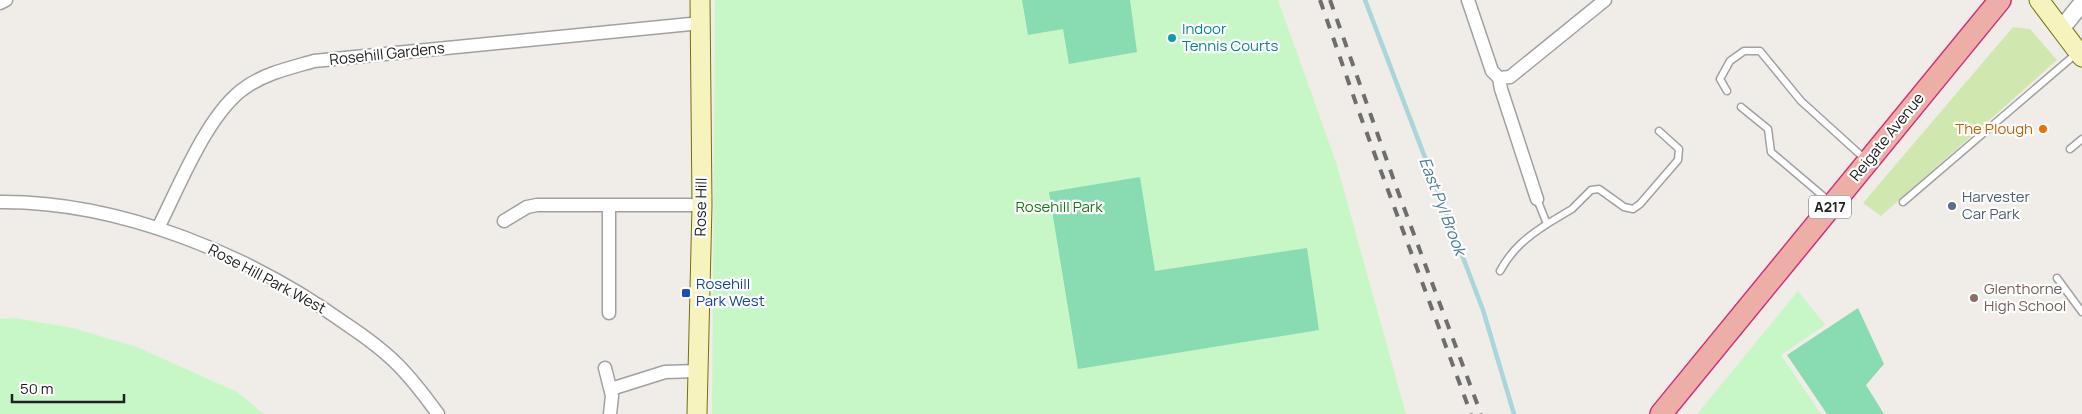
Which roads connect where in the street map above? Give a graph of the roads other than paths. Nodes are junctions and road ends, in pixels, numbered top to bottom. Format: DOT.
graph roads {
  1 [pos="6,0"];
  2 [pos="700,0"];
  3 [pos="1468,0"];
  4 [pos="1605,0"];
  5 [pos="2000,0"];
  6 [pos="2039,0"];
  7 [pos="0,3"];
  8 [pos="2080,9"];
  9 [pos="701,23"];
  10 [pos="2062,28"];
  11 [pos="2080,55"];
  12 [pos="1500,78"];
  13 [pos="1727,91"];
  14 [pos="1741,107"];
  15 [pos="1660,132"];
  16 [pos="2082,139"];
  17 [pos="2070,149"];
  18 [pos="1868,162"];
  19 [pos="1537,199"];
  20 [pos="0,202"];
  21 [pos="1903,202"];
  22 [pos="1832,204"];
  23 [pos="609,205"];
  24 [pos="702,205"];
  25 [pos="504,221"];
  26 [pos="1547,224"];
  27 [pos="158,228"];
  28 [pos="1500,271"];
  29 [pos="2057,278"];
  30 [pos="2082,312"];
  31 [pos="609,313"];
  32 [pos="605,368"];
  33 [pos="698,371"];
  34 [pos="611,389"];
  35 [pos="438,414"];
  36 [pos="610,414"];
  37 [pos="697,414"];
  38 [pos="1661,414"];
  1 -- 7 [label="street"];
  2 -- 9 [label="main road, Rose Hill"];
  3 -- 12 [label="street"];
  4 -- 12 [label="street"];
  5 -- 18 [label="highway, Reigate Avenue / A217"];
  6 -- 10 [label="main road"];
  8 -- 10 [label="street"];
  9 -- 24 [label="main road, Rose Hill"];
  9 -- 27 [label="street, Rosehill Gardens"];
  10 -- 11 [label="main road"];
  11 -- 21 [label="lane"];
  12 -- 19 [label="street"];
  13 -- 18 [label="lane"];
  14 -- 22 [label="lane"];
  15 -- 26 [label="lane"];
  16 -- 17 [label="lane"];
  18 -- 22 [label="highway, Reigate Avenue / A217"];
  19 -- 26 [label="lane"];
  20 -- 27 [label="street, Rose Hill Park West"];
  22 -- 38 [label="highway, Reigate Avenue / A217"];
  23 -- 24 [label="street"];
  23 -- 25 [label="street"];
  23 -- 31 [label="street"];
  24 -- 33 [label="main road, Rose Hill"];
  26 -- 28 [label="lane"];
  27 -- 35 [label="street, Rose Hill Park West"];
  29 -- 30 [label="lane"];
  32 -- 34 [label="street"];
  33 -- 34 [label="street"];
  33 -- 37 [label="main road, Rose Hill"];
  34 -- 36 [label="street"];
}
